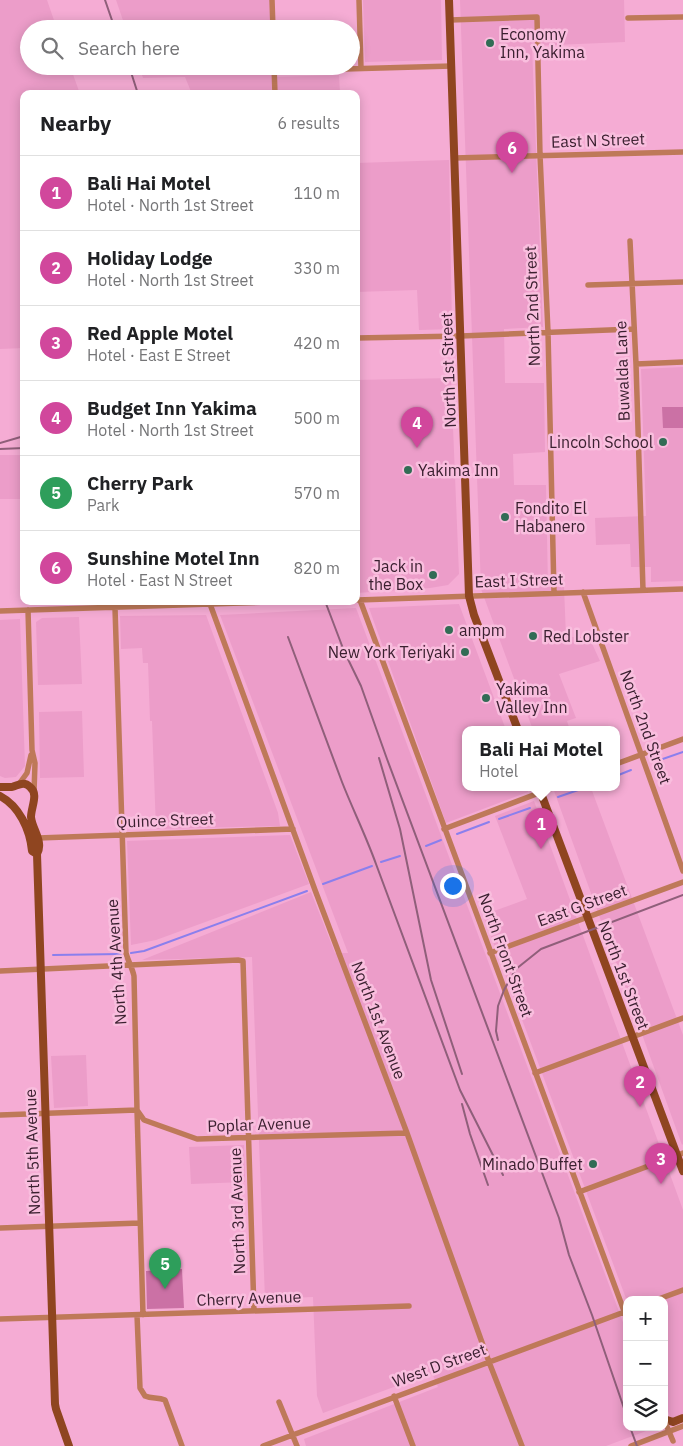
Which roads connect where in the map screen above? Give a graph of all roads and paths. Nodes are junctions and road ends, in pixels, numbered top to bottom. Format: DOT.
graph roads {
  1 [pos="272,0"];
  2 [pos="359,0"];
  3 [pos="449,0"];
  4 [pos="683,17"];
  5 [pos="628,18"];
  6 [pos="273,20"];
  7 [pos="360,20"];
  8 [pos="450,20"];
  9 [pos="360,34"];
  10 [pos="452,66"];
  11 [pos="361,68"];
  12 [pos="274,75"];
  13 [pos="275,90"];
  14 [pos="683,152"];
  15 [pos="540,155"];
  16 [pos="454,158"];
  17 [pos="630,241"];
  18 [pos="683,282"];
  19 [pos="632,284"];
  20 [pos="588,285"];
  21 [pos="634,329"];
  22 [pos="548,332"];
  23 [pos="461,336"];
  24 [pos="360,338"];
  25 [pos="683,362"];
  26 [pos="636,364"];
  27 [pos="683,589"];
  28 [pos="643,590"];
  29 [pos="583,592"];
  30 [pos="554,593"];
  31 [pos="469,596"];
  32 [pos="360,600"];
  33 [pos="186,605"];
  34 [pos="210,605"];
  35 [pos="360,605"];
  36 [pos="115,608"];
  37 [pos="28,610"];
  38 [pos="0,611"];
  39 [pos="516,726"];
  40 [pos="683,739"];
  41 [pos="32,750"];
  42 [pos="641,754"];
  43 [pos="620,762"];
  44 [pos="16,785"];
  45 [pos="0,787"];
  46 [pos="538,791"];
  47 [pos="540,791"];
  48 [pos="34,792"];
  49 [pos="0,796"];
  50 [pos="12,804"];
  51 [pos="32,804"];
  52 [pos="293,829"];
  53 [pos="444,829"];
  54 [pos="122,835"];
  55 [pos="38,838"];
  56 [pos="36,854"];
  57 [pos="683,871"];
  58 [pos="683,882"];
  59 [pos="588,918"];
  60 [pos="490,953"];
  61 [pos="130,965"];
  62 [pos="41,970"];
  63 [pos="0,971"];
  64 [pos="683,1018"];
  65 [pos="632,1036"];
  66 [pos="535,1073"];
  67 [pos="137,1110"];
  68 [pos="44,1114"];
  69 [pos="0,1115"];
  70 [pos="407,1133"];
  71 [pos="249,1138"];
  72 [pos="680,1154"];
  73 [pos="683,1171"];
  74 [pos="580,1192"];
  75 [pos="140,1223"];
  76 [pos="49,1226"];
  77 [pos="0,1228"];
  78 [pos="683,1290"];
  79 [pos="667,1296"];
  80 [pos="409,1306"];
  81 [pos="623,1306"];
  82 [pos="254,1311"];
  83 [pos="623,1312"];
  84 [pos="140,1315"];
  85 [pos="52,1318"];
  86 [pos="0,1320"];
  87 [pos="490,1362"];
  88 [pos="394,1396"];
  89 [pos="279,1402"];
  90 [pos="683,1418"];
  91 [pos="668,1421"];
  92 [pos="683,1426"];
  93 [pos="668,1428"];
  94 [pos="293,1435"];
  95 [pos="674,1444"];
  96 [pos="634,1445"];
  97 [pos="70,1446"];
  98 [pos="182,1446"];
  99 [pos="263,1446"];
  100 [pos="297,1446"];
  101 [pos="413,1446"];
  102 [pos="522,1446"];
  1 -- 6 [label="street"];
  2 -- 7 [label="street"];
  3 -- 8 [label="main road, North 1st Street"];
  4 -- 5 [label="street"];
  8 -- 10 [label="main road, North 1st Street"];
  8 -- 15 [label="street, North 2nd Street"];
  9 -- 11 [label="street"];
  10 -- 11 [label="street"];
  10 -- 16 [label="main road, North 1st Street"];
  12 -- 13 [label="street"];
  14 -- 15 [label="street, East N Street"];
  15 -- 16 [label="street, East N Street"];
  15 -- 22 [label="street, North 2nd Street"];
  16 -- 23 [label="main road, North 1st Street"];
  17 -- 19 [label="street, Buwalda Lane"];
  18 -- 19 [label="street"];
  19 -- 20 [label="street"];
  19 -- 21 [label="street, Buwalda Lane"];
  21 -- 22 [label="street"];
  21 -- 26 [label="street, Buwalda Lane"];
  22 -- 23 [label="street"];
  22 -- 30 [label="street, North 2nd Street"];
  23 -- 24 [label="street"];
  23 -- 31 [label="main road, North 1st Street"];
  25 -- 26 [label="street"];
  26 -- 28 [label="street, Buwalda Lane"];
  27 -- 28 [label="street, East I Street"];
  28 -- 29 [label="street, East I Street"];
  29 -- 30 [label="street, East I Street"];
  29 -- 42 [label="street, North 2nd Street"];
  30 -- 31 [label="street, East I Street"];
  31 -- 32 [label="street, East I Street"];
  31 -- 39 [label="main road, North 1st Street"];
  33 -- 36 [label="street"];
  34 -- 52 [label="street, North 1st Avenue"];
  35 -- 53 [label="street, North Front Street"];
  36 -- 37 [label="street"];
  36 -- 54 [label="street, North 4th Avenue"];
  37 -- 38 [label="street"];
  37 -- 41 [label="street"];
  40 -- 42 [label="street"];
  41 -- 44 [label="street"];
  41 -- 48 [label="street"];
  42 -- 43 [label="street"];
  42 -- 57 [label="street, North 2nd Street"];
  44 -- 45 [label="main road"];
  44 -- 48 [label="main road"];
  44 -- 50 [label="main road"];
  46 -- 53 [label="street"];
  47 -- 59 [label="main road, North 1st Street"];
  48 -- 51 [label="main road"];
  49 -- 50 [label="main road"];
  50 -- 51 [label="main road"];
  50 -- 56 [label="main road, North 5th Avenue"];
  51 -- 55 [label="main road, North 5th Avenue"];
  52 -- 54 [label="street, Quince Street"];
  52 -- 70 [label="street, North 1st Avenue"];
  53 -- 60 [label="street, North Front Street"];
  54 -- 55 [label="street, Quince Street"];
  54 -- 61 [label="street, North 4th Avenue"];
  55 -- 56 [label="main road, North 5th Avenue"];
  56 -- 62 [label="main road, North 5th Avenue"];
  58 -- 59 [label="street, East G Street"];
  59 -- 60 [label="street, East G Street"];
  59 -- 65 [label="main road, North 1st Street"];
  60 -- 66 [label="street, North Front Street"];
  61 -- 62 [label="street"];
  61 -- 67 [label="street, North 4th Avenue"];
  61 -- 71 [label="street, North 3rd Avenue"];
  62 -- 63 [label="street"];
  62 -- 68 [label="main road, North 5th Avenue"];
  64 -- 65 [label="street"];
  65 -- 66 [label="street"];
  65 -- 72 [label="main road, North 1st Street"];
  66 -- 74 [label="street, North Front Street"];
  67 -- 68 [label="street"];
  67 -- 71 [label="street, Poplar Avenue"];
  67 -- 75 [label="street, North 4th Avenue"];
  68 -- 69 [label="street"];
  68 -- 76 [label="main road, North 5th Avenue"];
  70 -- 71 [label="street, Poplar Avenue"];
  70 -- 87 [label="street, North 1st Avenue"];
  71 -- 82 [label="street, North 3rd Avenue"];
  72 -- 73 [label="main road, North 1st Street"];
  72 -- 74 [label="street"];
  74 -- 81 [label="street, North Front Street"];
  75 -- 76 [label="street"];
  75 -- 84 [label="street, North 4th Avenue"];
  76 -- 77 [label="street"];
  76 -- 85 [label="main road, North 5th Avenue"];
  78 -- 79 [label="street"];
  80 -- 82 [label="street, Cherry Avenue"];
  82 -- 84 [label="street, Cherry Avenue"];
  83 -- 87 [label="street, West D Street"];
  84 -- 85 [label="street, Cherry Avenue"];
  84 -- 98 [label="street, North 4th Avenue"];
  85 -- 86 [label="street, Cherry Avenue"];
  85 -- 97 [label="main road, North 5th Avenue"];
  87 -- 88 [label="street, West D Street"];
  87 -- 102 [label="street, North 1st Avenue"];
  88 -- 94 [label="street, West D Street"];
  88 -- 101 [label="street"];
  89 -- 94 [label="street"];
  90 -- 91 [label="main road"];
  92 -- 96 [label="street"];
  93 -- 95 [label="street, bridge"];
  94 -- 99 [label="street, West D Street"];
  94 -- 100 [label="street"];
}
